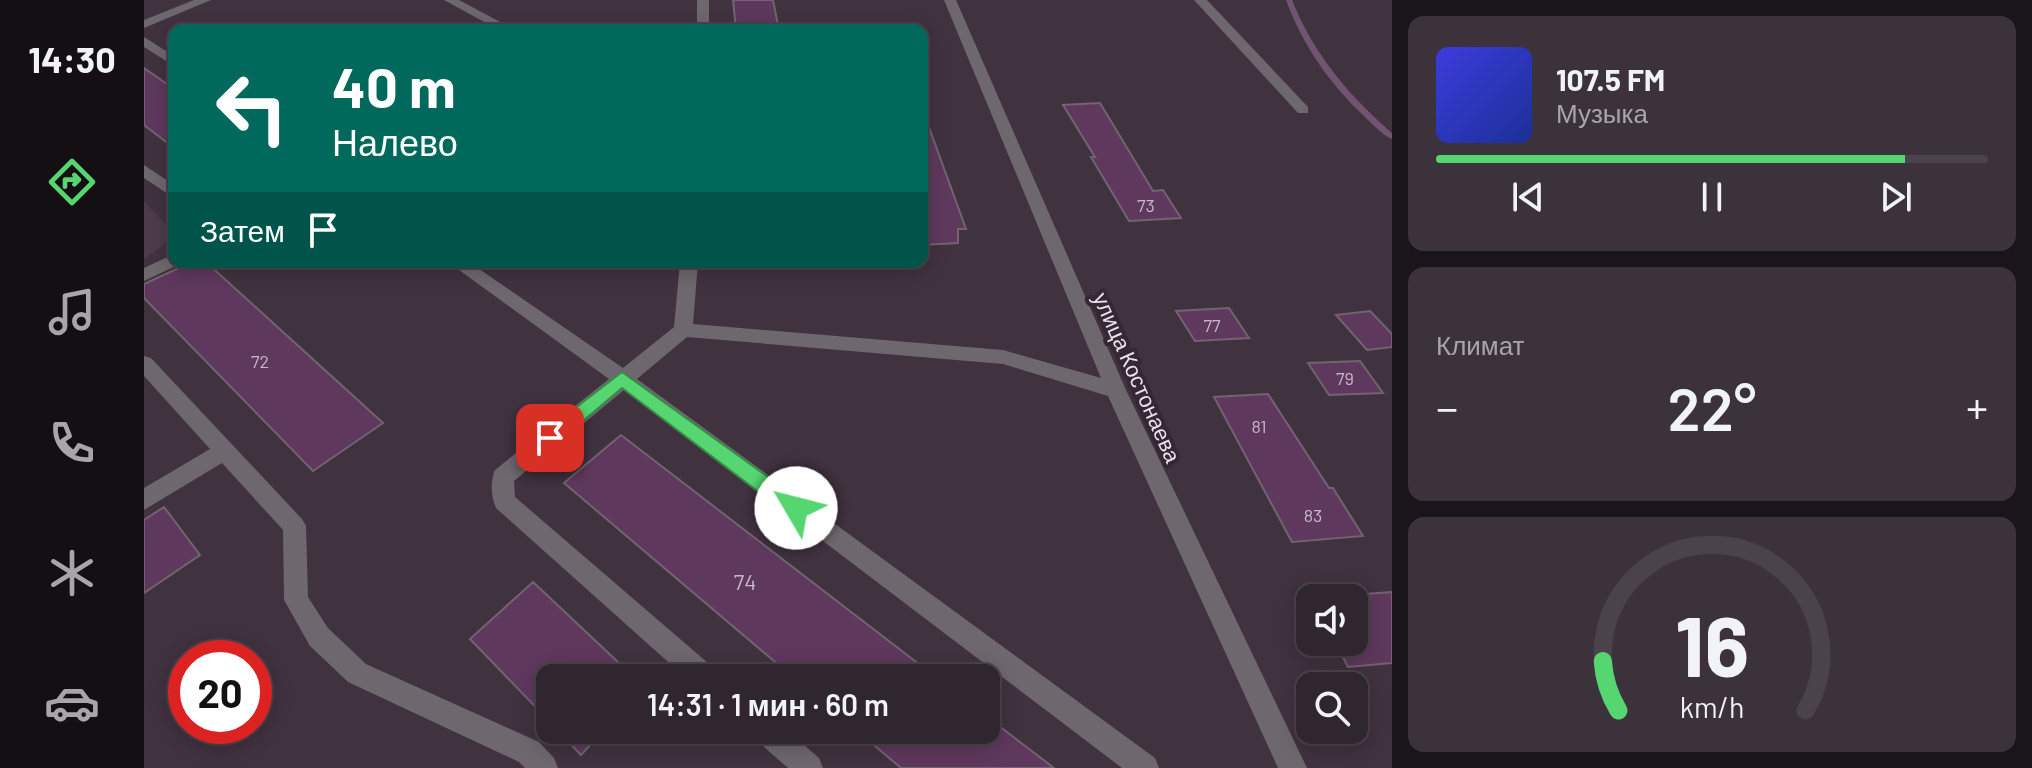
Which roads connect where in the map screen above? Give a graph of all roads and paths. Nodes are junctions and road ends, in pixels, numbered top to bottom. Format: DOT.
graph roads {
  1 [pos="205,0"];
  2 [pos="450,0"];
  3 [pos="703,0"];
  4 [pos="950,0"];
  5 [pos="1200,0"];
  6 [pos="144,24"];
  7 [pos="497,24"];
  8 [pos="703,24"];
  9 [pos="144,41"];
  10 [pos="168,58"];
  11 [pos="1303,110"];
  12 [pos="144,170"];
  13 [pos="168,188"];
  14 [pos="168,263"];
  15 [pos="466,268"];
  16 [pos="688,268"];
  17 [pos="144,275"];
  18 [pos="683,330"];
  19 [pos="144,363"];
  20 [pos="622,378"];
  21 [pos="1116,390"];
  22 [pos="225,450"];
  23 [pos="144,500"];
  24 [pos="690,664"];
  25 [pos="782,744"];
  26 [pos="544,768"];
  27 [pos="809,768"];
  28 [pos="1145,768"];
  29 [pos="1293,768"];
  1 -- 6 [label="street"];
  2 -- 7 [label="street"];
  3 -- 8 [label="street"];
  4 -- 21 [label="street, улица Костонаева"];
  5 -- 11 [label="street"];
  9 -- 10 [label="street"];
  12 -- 13 [label="street"];
  14 -- 17 [label="street"];
  15 -- 20 [label="street"];
  16 -- 18 [label="street"];
  18 -- 20 [label="street"];
  18 -- 21 [label="street"];
  19 -- 22 [label="street"];
  20 -- 24 [label="street"];
  20 -- 28 [label="street"];
  21 -- 29 [label="street, улица Костонаева"];
  22 -- 23 [label="street"];
  22 -- 26 [label="street"];
  25 -- 27 [label="street"];
}
